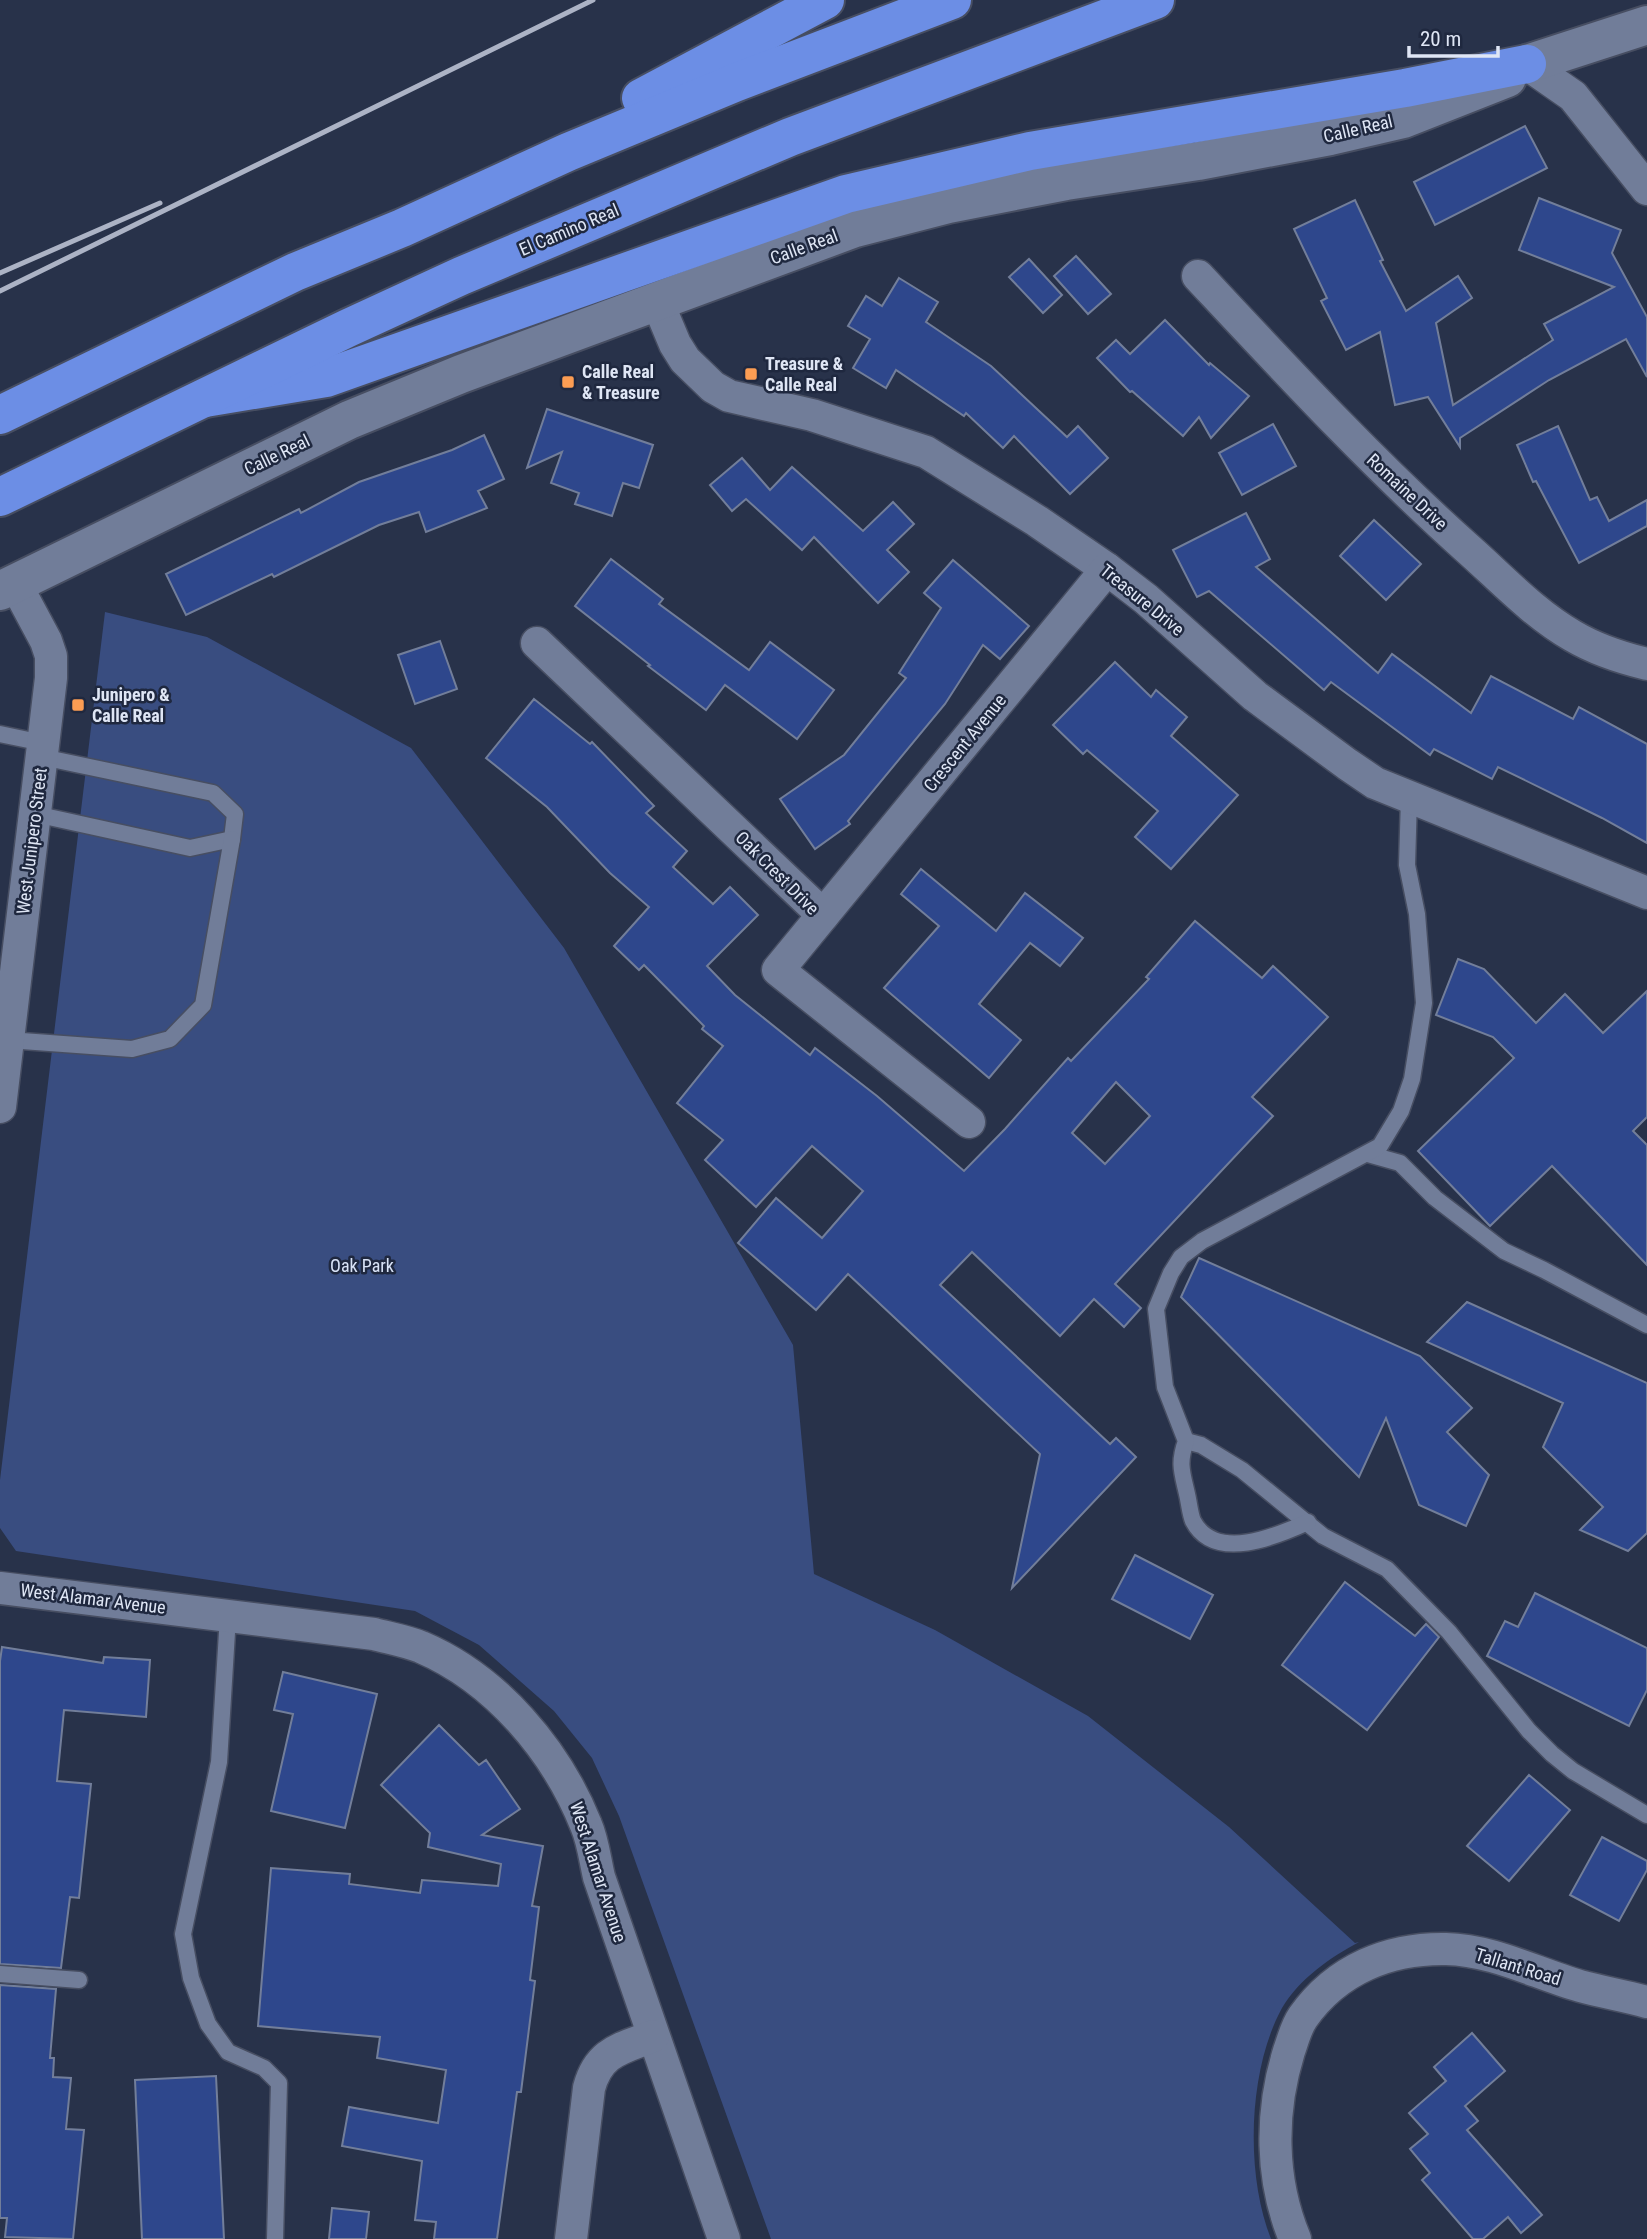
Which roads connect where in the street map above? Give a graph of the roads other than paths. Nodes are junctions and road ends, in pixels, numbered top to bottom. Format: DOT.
graph roads {
  1 [pos="825,0"];
  2 [pos="952,0"];
  3 [pos="1155,0"];
  4 [pos="1647,25"];
  5 [pos="1527,64"];
  6 [pos="1647,189"];
  7 [pos="295,272"];
  8 [pos="1198,276"];
  9 [pos="657,301"];
  10 [pos="205,398"];
  11 [pos="0,415"];
  12 [pos="0,497"];
  13 [pos="1107,569"];
  14 [pos="8,587"];
  15 [pos="537,643"];
  16 [pos="1647,664"];
  17 [pos="0,734"];
  18 [pos="43,750"];
  19 [pos="1409,798"];
  20 [pos="35,814"];
  21 [pos="232,839"];
  22 [pos="1647,892"];
  23 [pos="823,915"];
  24 [pos="8,1040"];
  25 [pos="1,1099"];
  26 [pos="0,1107"];
  27 [pos="969,1122"];
  28 [pos="1368,1154"];
  29 [pos="1647,1325"];
  30 [pos="1186,1441"];
  31 [pos="1308,1522"];
  32 [pos="0,1588"];
  33 [pos="228,1616"];
  34 [pos="1647,1815"];
  35 [pos="0,1974"];
  36 [pos="79,1980"];
  37 [pos="1647,2002"];
  38 [pos="653,2036"];
  39 [pos="275,2239"];
  40 [pos="571,2239"];
  41 [pos="724,2239"];
  42 [pos="1295,2239"];
  1 -- 7 [label="highway"];
  2 -- 7 [label="highway"];
  3 -- 10 [label="highway, El Camino Real"];
  4 -- 5 [label="street, Calle Real"];
  5 -- 6 [label="street"];
  5 -- 9 [label="street, Calle Real"];
  5 -- 10 [label="highway"];
  7 -- 11 [label="highway"];
  8 -- 16 [label="street, Romaine Drive"];
  9 -- 13 [label="street, Treasure Drive"];
  9 -- 14 [label="street, Calle Real"];
  10 -- 12 [label="highway, El Camino Real"];
  13 -- 19 [label="street, Treasure Drive"];
  13 -- 23 [label="street, Crescent Avenue"];
  14 -- 18 [label="street, West Junipero Street"];
  15 -- 23 [label="street, Oak Crest Drive"];
  17 -- 18 [label="lane"];
  18 -- 20 [label="street, West Junipero Street"];
  18 -- 21 [label="lane"];
  19 -- 22 [label="street, Treasure Drive"];
  19 -- 28 [label="lane"];
  20 -- 21 [label="lane"];
  20 -- 24 [label="street, West Junipero Street"];
  21 -- 24 [label="lane"];
  23 -- 27 [label="street, Oak Crest Drive"];
  24 -- 25 [label="street, West Junipero Street"];
  25 -- 26 [label="street, West Junipero Street"];
  28 -- 29 [label="lane"];
  28 -- 30 [label="lane"];
  30 -- 31 [label="lane"];
  30 -- 31 [label="lane"];
  31 -- 34 [label="lane"];
  32 -- 33 [label="street, West Alamar Avenue"];
  33 -- 38 [label="street, West Alamar Avenue"];
  33 -- 39 [label="lane"];
  35 -- 36 [label="lane"];
  37 -- 42 [label="street, Tallant Road"];
  38 -- 40 [label="street"];
  38 -- 41 [label="street, West Alamar Avenue"];
}
